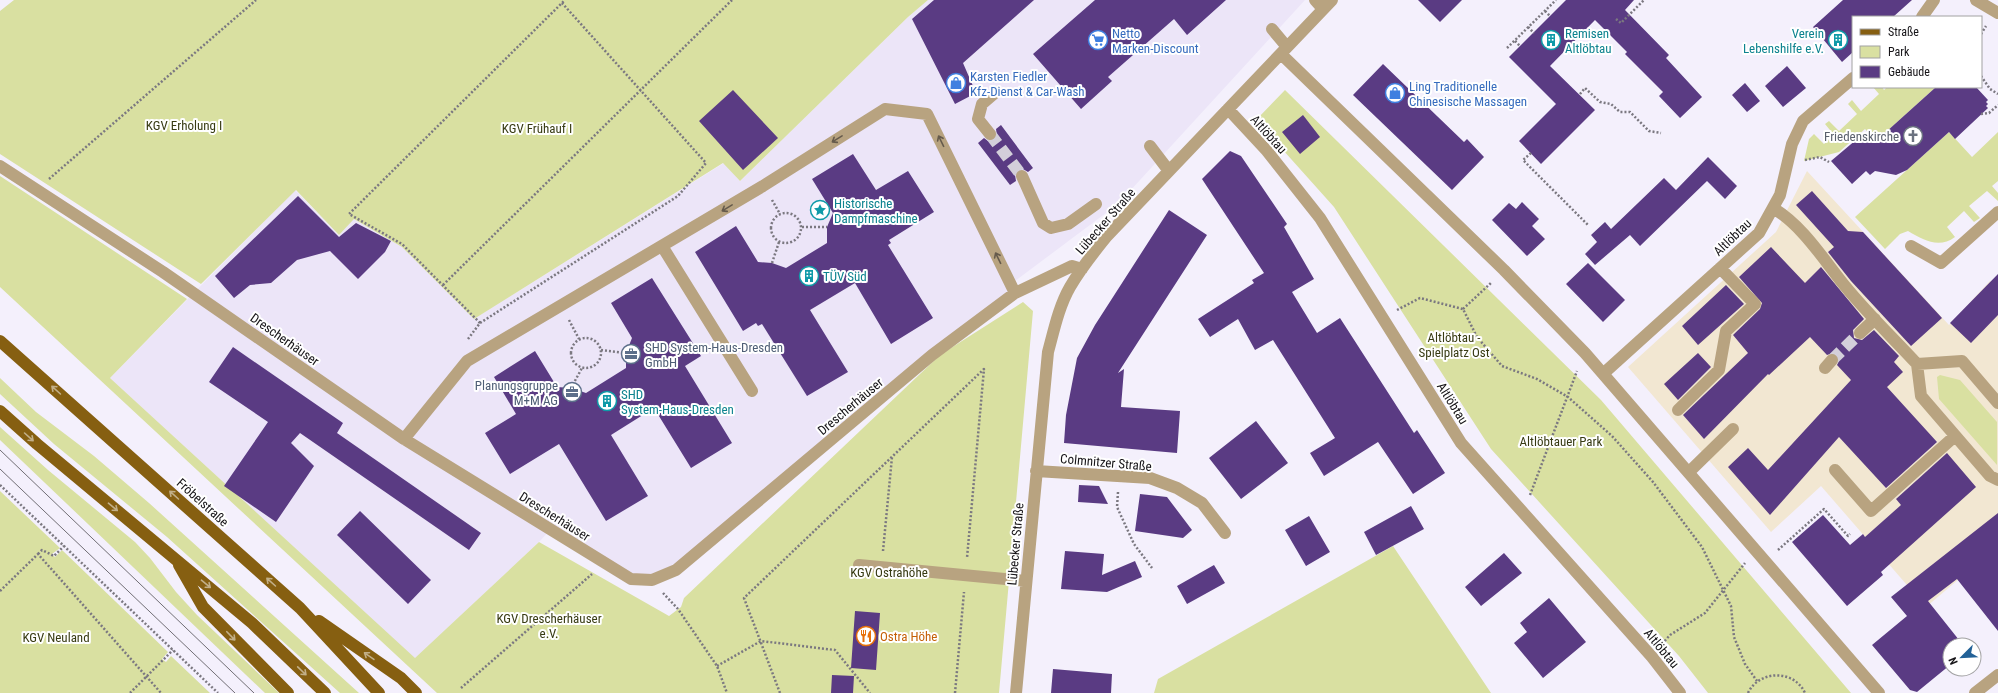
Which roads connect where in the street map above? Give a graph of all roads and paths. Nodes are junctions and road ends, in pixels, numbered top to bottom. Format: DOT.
graph roads {
  1 [pos="256,0"];
  2 [pos="565,0"];
  3 [pos="732,0"];
  4 [pos="1332,0"];
  5 [pos="1556,0"];
  6 [pos="1644,0"];
  7 [pos="1934,0"];
  8 [pos="1976,0"];
  9 [pos="562,3"];
  10 [pos="1319,5"];
  11 [pos="1545,11"];
  12 [pos="1998,13"];
  13 [pos="1550,16"];
  14 [pos="1923,16"];
  15 [pos="1616,19"];
  16 [pos="1528,27"];
  17 [pos="1272,29"];
  18 [pos="1534,33"];
  19 [pos="1515,41"];
  20 [pos="1520,46"];
  21 [pos="1507,48"];
  22 [pos="1284,51"];
  23 [pos="1982,77"];
  24 [pos="1852,79"];
  25 [pos="640,90"];
  26 [pos="996,92"];
  27 [pos="1580,94"];
  28 [pos="1998,94"];
  29 [pos="1998,105"];
  30 [pos="1228,109"];
  31 [pos="1981,114"];
  32 [pos="1661,133"];
  33 [pos="990,134"];
  34 [pos="1150,146"];
  35 [pos="1531,153"];
  36 [pos="1789,156"];
  37 [pos="1829,162"];
  38 [pos="0,166"];
  39 [pos="1169,171"];
  40 [pos="1022,176"];
  41 [pos="36,190"];
  42 [pos="1096,204"];
  43 [pos="1773,208"];
  44 [pos="1998,212"];
  45 [pos="1589,226"];
  46 [pos="802,227"];
  47 [pos="827,228"];
  48 [pos="779,242"];
  49 [pos="662,246"];
  50 [pos="1911,246"];
  51 [pos="772,263"];
  52 [pos="1720,268"];
  53 [pos="1082,269"];
  54 [pos="1489,284"];
  55 [pos="443,285"];
  56 [pos="1015,293"];
  57 [pos="1463,309"];
  58 [pos="1383,318"];
  59 [pos="1875,319"];
  60 [pos="480,323"];
  61 [pos="1860,333"];
  62 [pos="0,341"];
  63 [pos="467,341"];
  64 [pos="601,350"];
  65 [pos="626,353"];
  66 [pos="1917,364"];
  67 [pos="582,368"];
  68 [pos="1604,373"];
  69 [pos="1576,375"];
  70 [pos="571,388"];
  71 [pos="752,391"];
  72 [pos="1568,397"];
  73 [pos="1998,402"];
  74 [pos="1678,410"];
  75 [pos="0,411"];
  76 [pos="1733,429"];
  77 [pos="1956,436"];
  78 [pos="404,439"];
  79 [pos="892,457"];
  80 [pos="1835,470"];
  81 [pos="1036,471"];
  82 [pos="1689,472"];
  83 [pos="1119,476"];
  84 [pos="1998,480"];
  85 [pos="0,485"];
  86 [pos="1523,513"];
  87 [pos="1225,533"];
  88 [pos="1850,534"];
  89 [pos="64,546"];
  90 [pos="38,554"];
  91 [pos="176,559"];
  92 [pos="1765,561"];
  93 [pos="603,562"];
  94 [pos="859,565"];
  95 [pos="1743,566"];
  96 [pos="881,567"];
  97 [pos="1152,568"];
  98 [pos="965,576"];
  99 [pos="652,580"];
  100 [pos="1026,581"];
  101 [pos="0,590"];
  102 [pos="1724,590"];
  103 [pos="300,608"];
  104 [pos="761,641"];
  105 [pos="1664,641"];
  106 [pos="173,650"];
  107 [pos="717,666"];
  108 [pos="1998,675"];
  109 [pos="147,677"];
  110 [pos="1757,681"];
  111 [pos="461,688"];
  112 [pos="130,693"];
  113 [pos="161,693"];
  114 [pos="218,693"];
  115 [pos="288,693"];
  116 [pos="325,693"];
  117 [pos="379,693"];
  118 [pos="416,693"];
  119 [pos="727,693"];
  120 [pos="780,693"];
  121 [pos="870,693"];
  122 [pos="955,693"];
  123 [pos="1016,693"];
  124 [pos="1680,693"];
  125 [pos="1748,693"];
  126 [pos="1805,693"];
  127 [pos="1879,693"];
  128 [pos="1975,693"];
  1 -- 41 [label="path"];
  2 -- 9 [label="path"];
  3 -- 25 [label="path"];
  4 -- 10 [label="street, Lübecker Straße"];
  5 -- 11 [label="path"];
  6 -- 15 [label="path"];
  7 -- 14 [label="street"];
  8 -- 12 [label="street"];
  9 -- 25 [label="path"];
  9 -- 55 [label="path"];
  10 -- 22 [label="street, Lübecker Straße"];
  11 -- 13 [label="path"];
  11 -- 16 [label="path"];
  16 -- 18 [label="path"];
  16 -- 19 [label="path"];
  17 -- 22 [label="street"];
  19 -- 20 [label="path"];
  19 -- 21 [label="path"];
  22 -- 30 [label="street, Lübecker Straße"];
  22 -- 68 [label="street"];
  23 -- 28 [label="path"];
  24 -- 36 [label="street, Altlöbtau"];
  25 -- 55 [label="path"];
  25 -- 60 [label="path"];
  26 -- 33 [label="street"];
  27 -- 32 [label="path"];
  29 -- 31 [label="path"];
  30 -- 39 [label="street, Lübecker Straße"];
  30 -- 58 [label="street, Altlöbtau"];
  34 -- 39 [label="street"];
  35 -- 45 [label="path"];
  36 -- 37 [label="path"];
  36 -- 43 [label="street, Altlöbtau"];
  38 -- 41 [label="street, Drescherhäuser"];
  39 -- 53 [label="street, Lübecker Straße"];
  40 -- 42 [label="street"];
  41 -- 78 [label="street, Drescherhäuser"];
  43 -- 52 [label="street, Altlöbtau"];
  43 -- 59 [label="street"];
  44 -- 50 [label="street"];
  46 -- 47 [label="path"];
  46 -- 48 [label="path"];
  46 -- 48 [label="path"];
  48 -- 51 [label="path"];
  56 -- 49 [label="street, one-way"];
  49 -- 71 [label="street"];
  49 -- 78 [label="street"];
  52 -- 68 [label="street, Altlöbtau"];
  52 -- 74 [label="street"];
  53 -- 56 [label="street, Drescherhäuser"];
  53 -- 81 [label="street, Lübecker Straße"];
  54 -- 57 [label="path"];
  55 -- 60 [label="path"];
  56 -- 99 [label="street, Drescherhäuser"];
  57 -- 58 [label="path"];
  57 -- 72 [label="path"];
  58 -- 86 [label="street, Altlöbtau"];
  59 -- 61 [label="street"];
  59 -- 66 [label="street"];
  60 -- 63 [label="path"];
  103 -- 62 [label="main road, Fröbelstraße, one-way"];
  64 -- 65 [label="path"];
  64 -- 67 [label="path"];
  64 -- 67 [label="path"];
  66 -- 73 [label="street"];
  66 -- 77 [label="street"];
  67 -- 70 [label="path"];
  68 -- 82 [label="street"];
  69 -- 72 [label="path"];
  72 -- 86 [label="path"];
  72 -- 102 [label="path"];
  75 -- 91 [label="main road, one-way"];
  76 -- 82 [label="street"];
  77 -- 80 [label="street"];
  77 -- 84 [label="street"];
  78 -- 93 [label="street, Drescherhäuser"];
  79 -- 96 [label="path"];
  79 -- 98 [label="path"];
  79 -- 104 [label="path"];
  81 -- 83 [label="street, Colmnitzer Straße"];
  81 -- 100 [label="street, Lübecker Straße"];
  82 -- 92 [label="street"];
  83 -- 87 [label="street, Colmnitzer Straße"];
  83 -- 97 [label="path"];
  85 -- 89 [label="path"];
  86 -- 124 [label="street, Altlöbtau"];
  88 -- 92 [label="path"];
  89 -- 90 [label="path"];
  89 -- 106 [label="path"];
  90 -- 101 [label="path"];
  90 -- 109 [label="path"];
  91 -- 115 [label="main road, one-way"];
  91 -- 116 [label="main road, one-way"];
  92 -- 127 [label="street"];
  93 -- 99 [label="street, Drescherhäuser"];
  93 -- 111 [label="path"];
  94 -- 96 [label="street"];
  95 -- 102 [label="path"];
  96 -- 98 [label="street"];
  98 -- 100 [label="street"];
  98 -- 122 [label="path"];
  99 -- 107 [label="path"];
  100 -- 123 [label="street, Lübecker Straße"];
  102 -- 105 [label="path"];
  102 -- 110 [label="path"];
  103 -- 117 [label="main road, Fröbelstraße"];
  118 -- 103 [label="main road, one-way"];
  104 -- 107 [label="path"];
  104 -- 120 [label="path"];
  104 -- 121 [label="path"];
  106 -- 109 [label="path"];
  106 -- 114 [label="path"];
  107 -- 119 [label="path"];
  108 -- 128 [label="street"];
  109 -- 112 [label="path"];
  109 -- 113 [label="path"];
  110 -- 125 [label="path"];
  110 -- 126 [label="path"];
}
